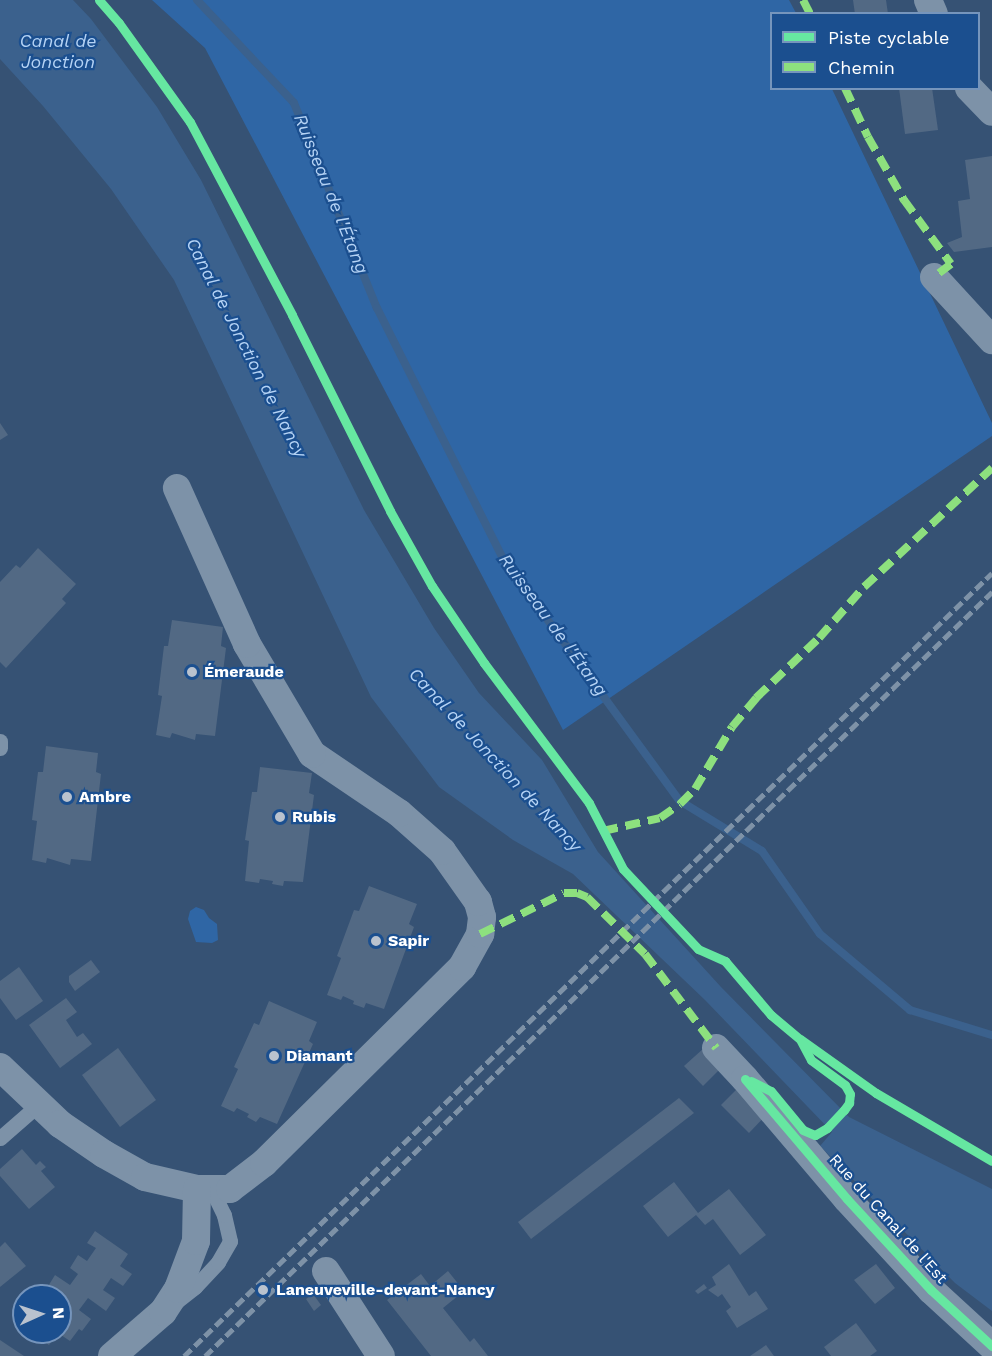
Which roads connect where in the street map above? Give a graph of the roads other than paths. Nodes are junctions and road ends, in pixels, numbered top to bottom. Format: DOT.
graph roads {
  1 [pos="971,90"];
  2 [pos="992,112"];
  3 [pos="934,277"];
  4 [pos="992,340"];
  5 [pos="177,488"];
  6 [pos="0,741"];
  7 [pos="0,748"];
  8 [pos="716,1048"];
  9 [pos="0,1068"];
  10 [pos="39,1104"];
  11 [pos="0,1138"];
  12 [pos="205,1190"];
  13 [pos="326,1271"];
  14 [pos="992,1346"];
  15 [pos="112,1356"];
  16 [pos="381,1356"];
  1 -- 2 [label="street"];
  3 -- 4 [label="street"];
  5 -- 12 [label="street"];
  6 -- 7 [label="lane"];
  8 -- 14 [label="street, Rue du Canal de l'Est"];
  9 -- 10 [label="street"];
  10 -- 11 [label="lane"];
  10 -- 12 [label="street"];
  12 -- 15 [label="street"];
  13 -- 16 [label="street"];
}
